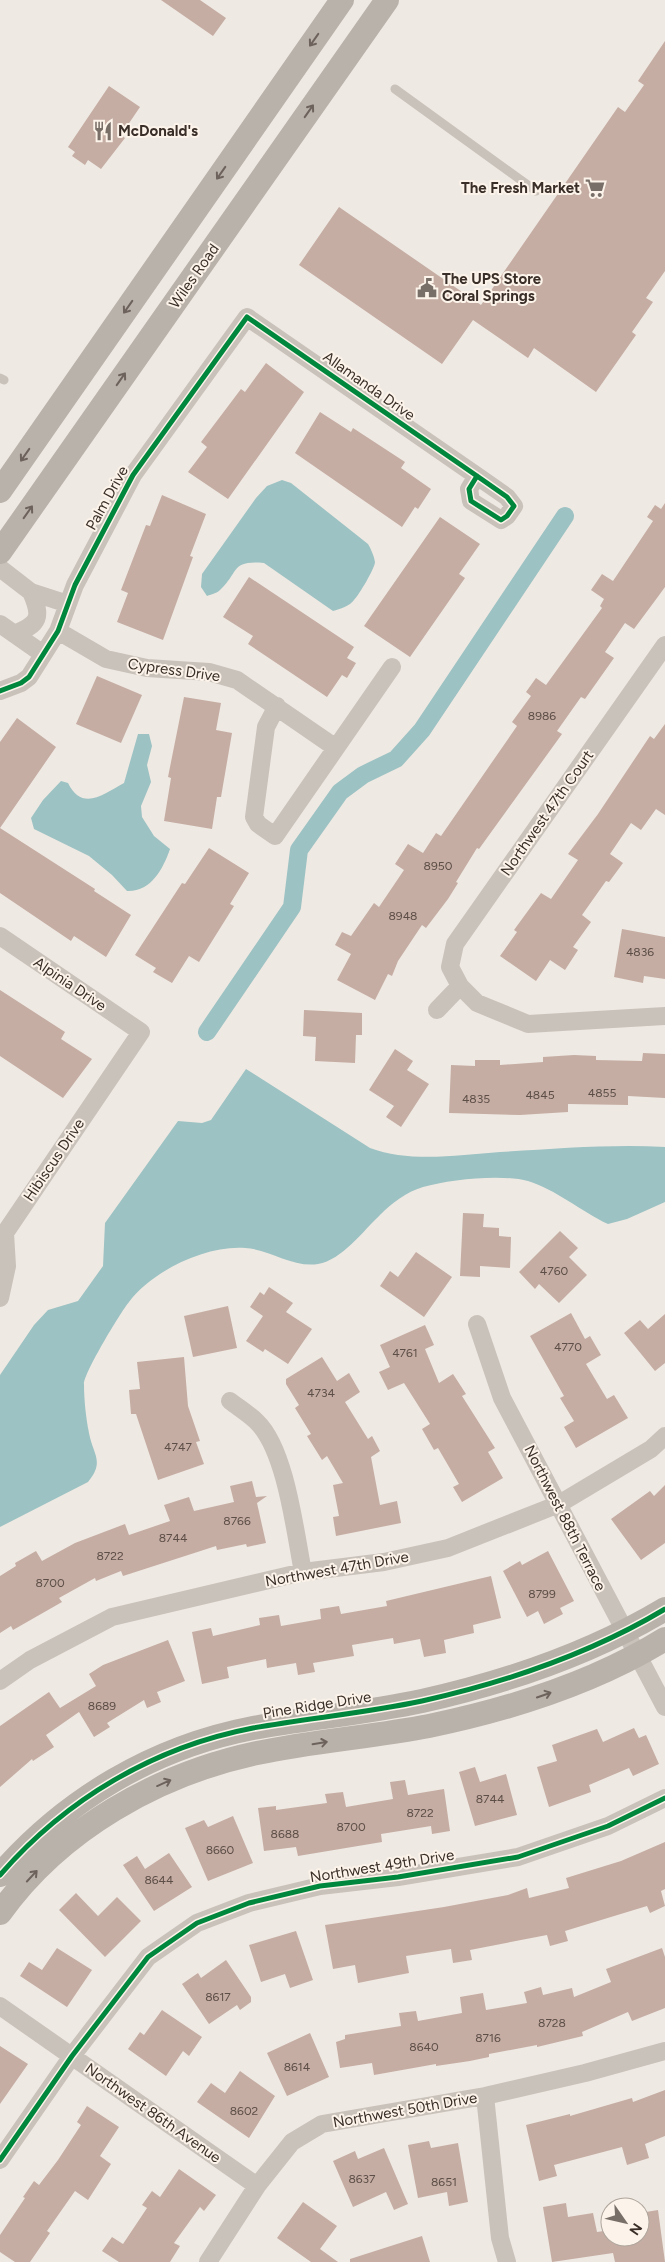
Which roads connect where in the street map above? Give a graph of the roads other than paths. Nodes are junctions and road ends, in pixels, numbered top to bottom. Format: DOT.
graph roads {
  1 [pos="342,0"];
  2 [pos="387,0"];
  3 [pos="395,89"];
  4 [pos="536,191"];
  5 [pos="247,317"];
  6 [pos="477,476"];
  7 [pos="0,491"];
  8 [pos="0,552"];
  9 [pos="0,568"];
  10 [pos="30,592"];
  11 [pos="68,604"];
  12 [pos="7,629"];
  13 [pos="58,631"];
  14 [pos="43,654"];
  15 [pos="662,657"];
  16 [pos="392,666"];
  17 [pos="0,691"];
  18 [pos="277,706"];
  19 [pos="336,748"];
  20 [pos="0,936"];
  21 [pos="460,986"];
  22 [pos="437,1010"];
  23 [pos="665,1016"];
  24 [pos="140,1032"];
  25 [pos="0,1298"];
  26 [pos="477,1324"];
  27 [pos="230,1401"];
  28 [pos="665,1436"];
  29 [pos="560,1504"];
  30 [pos="303,1572"];
  31 [pos="665,1609"];
  32 [pos="625,1633"];
  33 [pos="665,1638"];
  34 [pos="638,1655"];
  35 [pos="0,1681"];
  36 [pos="665,1707"];
  37 [pos="665,1798"];
  38 [pos="0,1875"];
  39 [pos="0,1913"];
  40 [pos="0,2006"];
  41 [pos="665,2051"];
  42 [pos="72,2056"];
  43 [pos="485,2096"];
  44 [pos="0,2160"];
  45 [pos="257,2186"];
  46 [pos="208,2262"];
  47 [pos="507,2262"];
  1 -- 7 [label="street, one-way"];
  8 -- 2 [label="street, Wiles Road, one-way"];
  3 -- 4 [label="lane"];
  5 -- 6 [label="street, Allamanda Drive"];
  5 -- 11 [label="street, Palm Drive"];
  9 -- 10 [label="street"];
  10 -- 11 [label="street"];
  10 -- 12 [label="street"];
  11 -- 13 [label="street, Palm Drive"];
  12 -- 14 [label="street"];
  13 -- 14 [label="street, Palm Drive"];
  13 -- 18 [label="street, Cypress Drive"];
  14 -- 17 [label="street, Palm Drive"];
  15 -- 21 [label="street, Northwest 47th Court"];
  16 -- 19 [label="street"];
  18 -- 19 [label="street, Cypress Drive"];
  18 -- 19 [label="street"];
  20 -- 24 [label="street, Alpinia Drive"];
  21 -- 22 [label="street"];
  21 -- 23 [label="street"];
  24 -- 25 [label="street, Hibiscus Drive"];
  26 -- 29 [label="street, Northwest 88th Terrace"];
  27 -- 30 [label="street"];
  28 -- 29 [label="street, Northwest 47th Drive"];
  29 -- 30 [label="street, Northwest 47th Drive"];
  29 -- 32 [label="street, Northwest 88th Terrace"];
  30 -- 35 [label="street, Northwest 47th Drive"];
  31 -- 32 [label="street, Pine Ridge Drive"];
  32 -- 34 [label="street, Northwest 88th Terrace"];
  32 -- 38 [label="street, Pine Ridge Drive"];
  33 -- 34 [label="street"];
  34 -- 36 [label="street, Northwest 88th Terrace"];
  39 -- 34 [label="street, one-way"];
  37 -- 42 [label="street, Northwest 49th Drive"];
  40 -- 42 [label="street, Northwest 86th Avenue"];
  41 -- 43 [label="street, Northwest 50th Drive"];
  42 -- 44 [label="street, Northwest 49th Drive"];
  42 -- 45 [label="street, Northwest 86th Avenue"];
  43 -- 45 [label="street, Northwest 50th Drive"];
  43 -- 47 [label="street"];
  45 -- 46 [label="street, Northwest 50th Drive"];
}
